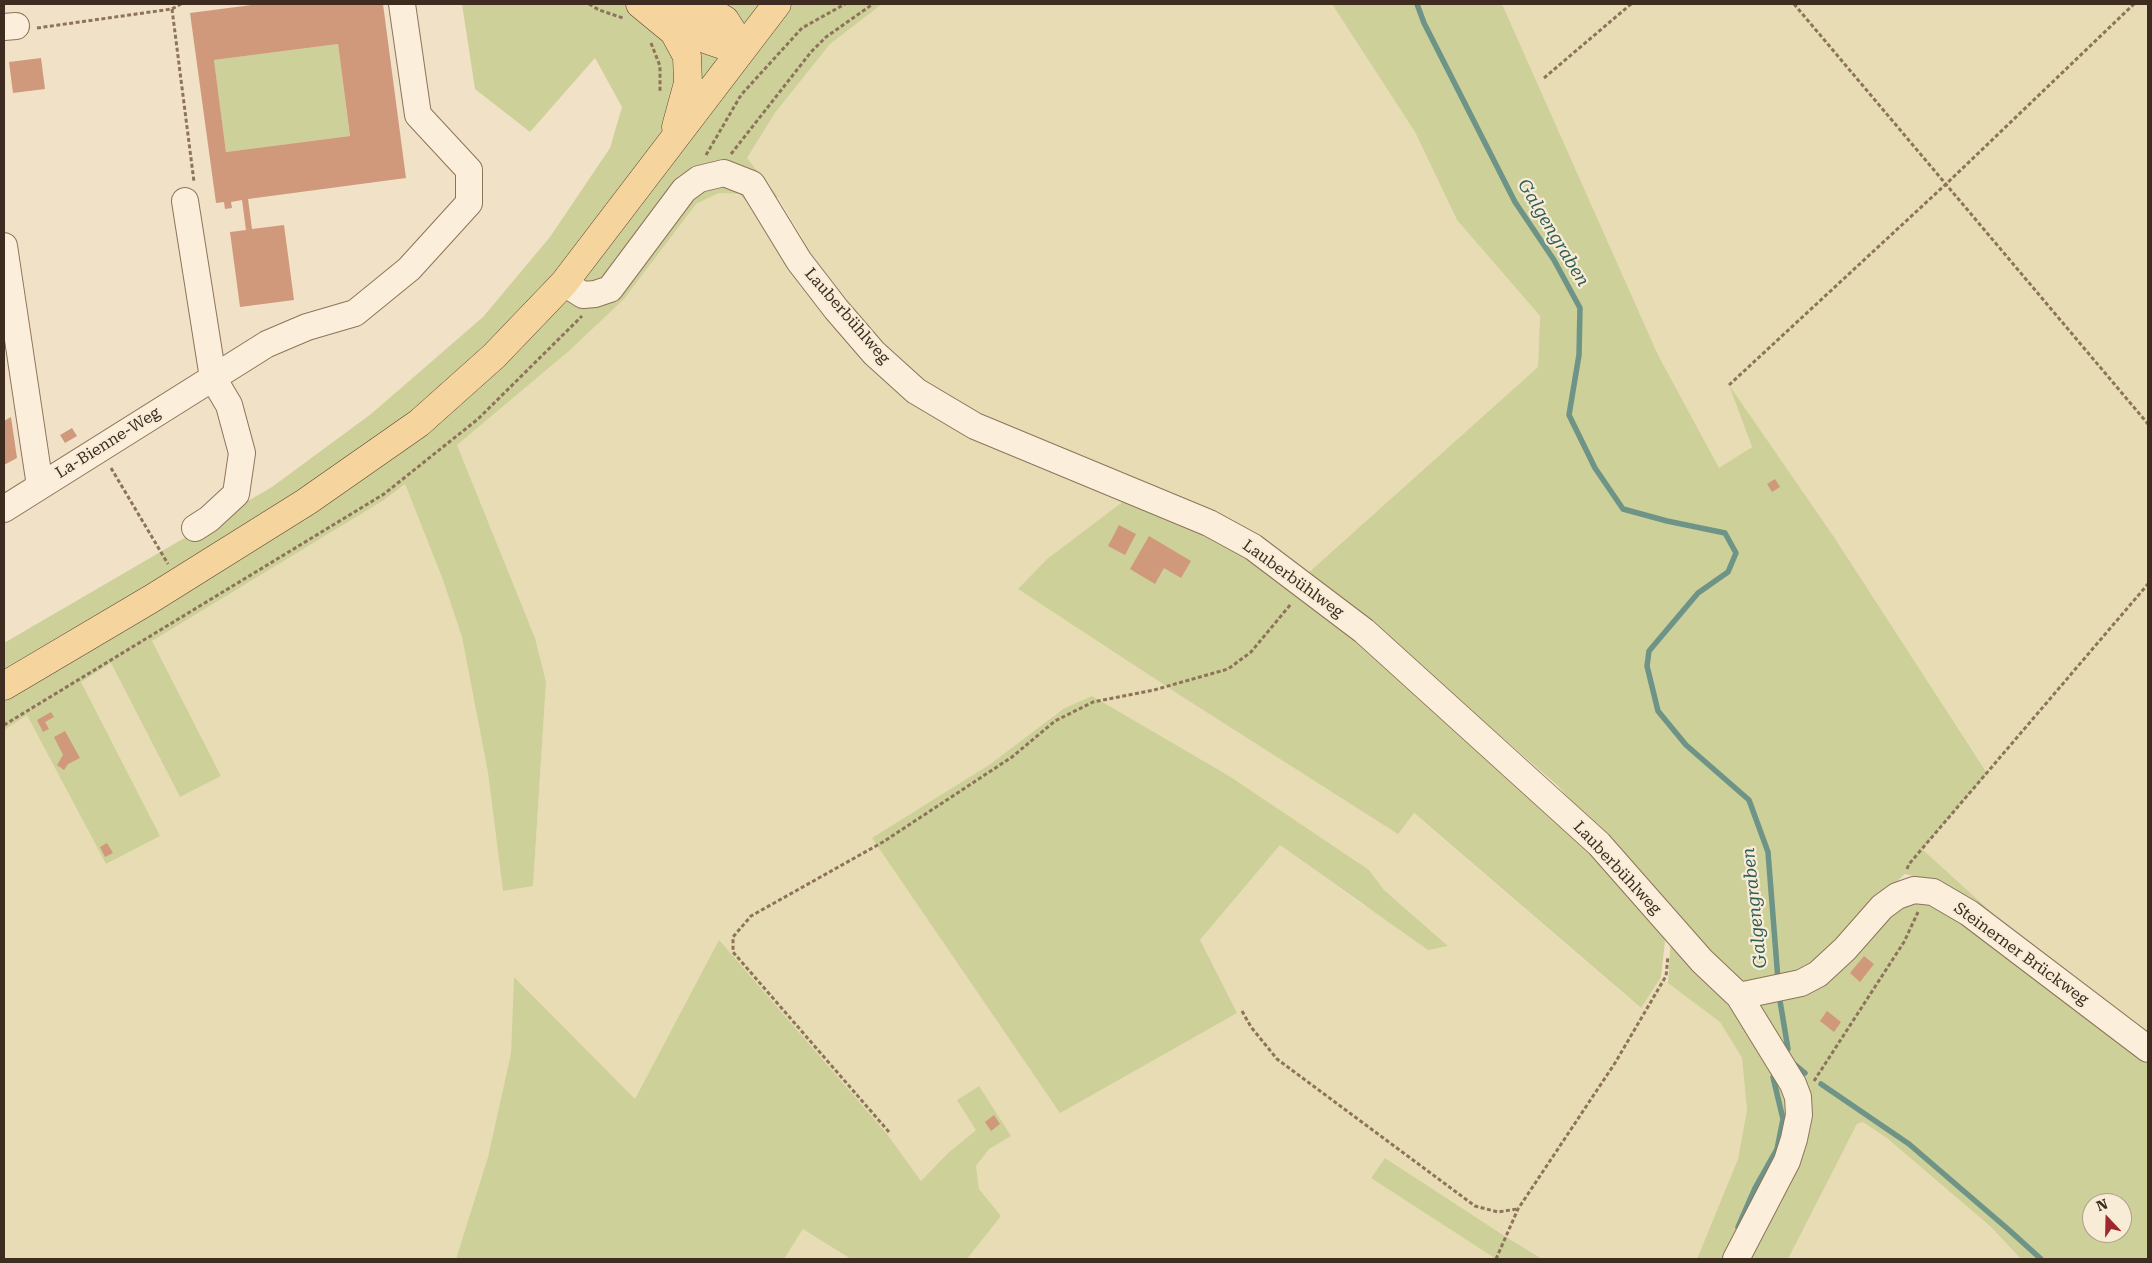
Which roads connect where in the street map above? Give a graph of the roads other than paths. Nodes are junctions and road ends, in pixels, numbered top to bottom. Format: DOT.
graph roads {
  1 [pos="402,4"];
  2 [pos="650,4"];
  3 [pos="698,4"];
  4 [pos="777,4"];
  5 [pos="635,13"];
  6 [pos="741,50"];
  7 [pos="673,138"];
  8 [pos="185,201"];
  9 [pos="4,246"];
  10 [pos="564,283"];
  11 [pos="213,378"];
  12 [pos="40,486"];
  13 [pos="4,509"];
  14 [pos="195,528"];
  15 [pos="6,683"];
  16 [pos="1751,994"];
  17 [pos="2148,1049"];
  18 [pos="1736,1259"];
  1 -- 11 [label="street, La-Bienne-Weg"];
  2 -- 6 [label="main road"];
  3 -- 6 [label="main road"];
  4 -- 6 [label="main road"];
  5 -- 7 [label="main road"];
  6 -- 7 [label="main road"];
  7 -- 10 [label="main road"];
  8 -- 11 [label="street"];
  9 -- 12 [label="street"];
  10 -- 15 [label="main road"];
  10 -- 16 [label="street, Lauberbühlweg"];
  11 -- 12 [label="street, La-Bienne-Weg"];
  11 -- 14 [label="street"];
  12 -- 13 [label="street, La-Bienne-Weg"];
  16 -- 17 [label="street, Steinerner Brückweg"];
  16 -- 18 [label="street, Lauberbühlweg"];
}
